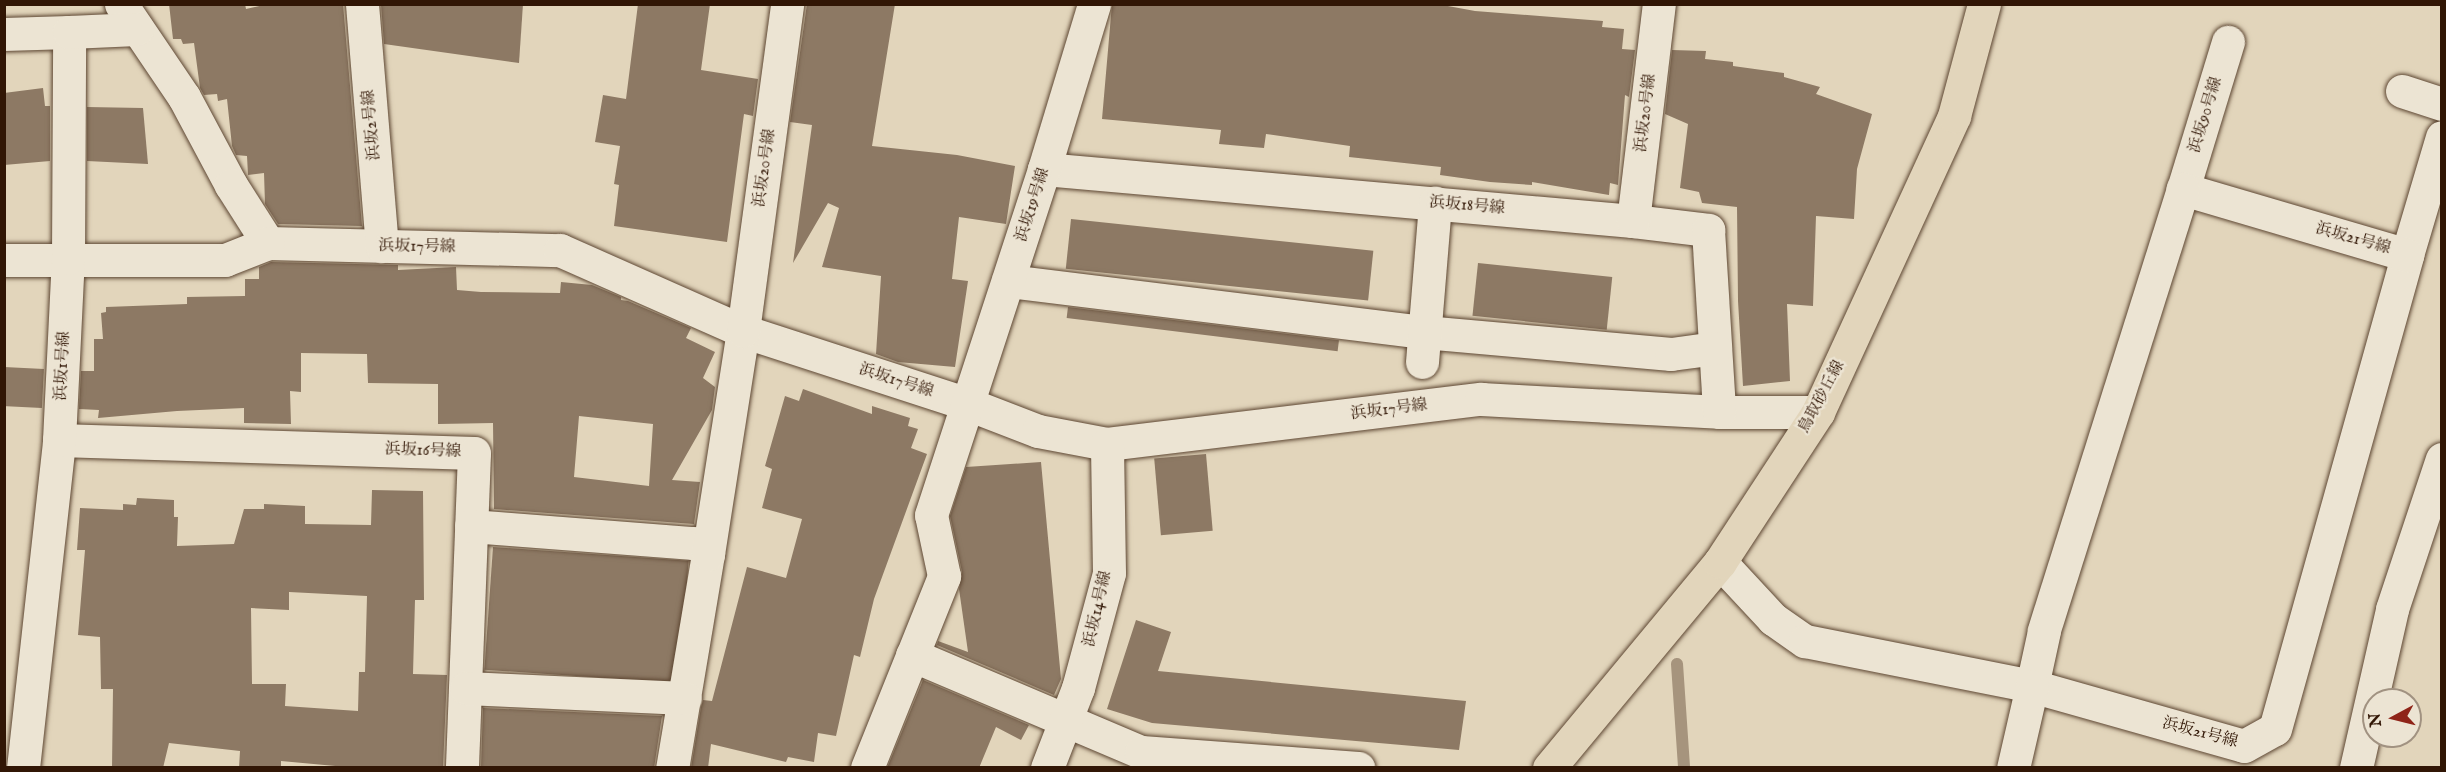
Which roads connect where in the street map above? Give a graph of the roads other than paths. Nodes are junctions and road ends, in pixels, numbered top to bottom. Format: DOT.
graph roads {
  1 [pos="362,4"];
  2 [pos="787,4"];
  3 [pos="1094,4"];
  4 [pos="1659,4"];
  5 [pos="1984,4"];
  6 [pos="129,17"];
  7 [pos="69,32"];
  8 [pos="4,34"];
  9 [pos="2228,42"];
  10 [pos="2402,91"];
  11 [pos="2442,104"];
  12 [pos="2442,137"];
  13 [pos="1044,169"];
  14 [pos="2183,189"];
  15 [pos="1435,203"];
  16 [pos="1633,221"];
  17 [pos="268,243"];
  18 [pos="382,246"];
  19 [pos="2408,255"];
  20 [pos="68,258"];
  21 [pos="4,260"];
  22 [pos="1008,281"];
  23 [pos="743,331"];
  24 [pos="1423,347"];
  25 [pos="1715,348"];
  26 [pos="968,404"];
  27 [pos="1719,412"];
  28 [pos="1818,412"];
  29 [pos="59,440"];
  30 [pos="1107,444"];
  31 [pos="2442,459"];
  32 [pos="471,526"];
  33 [pos="708,554"];
  34 [pos="1720,562"];
  35 [pos="912,655"];
  36 [pos="2032,686"];
  37 [pos="466,688"];
  38 [pos="685,698"];
  39 [pos="1067,718"];
  40 [pos="22,768"];
  41 [pos="462,768"];
  42 [pos="672,768"];
  43 [pos="867,768"];
  44 [pos="1047,768"];
  45 [pos="1358,768"];
  46 [pos="1549,768"];
  47 [pos="2013,768"];
  48 [pos="2356,768"];
  1 -- 18 [label="street, 浜坂2号線"];
  2 -- 23 [label="street, 浜坂20号線"];
  3 -- 13 [label="street, 浜坂19号線"];
  4 -- 16 [label="street, 浜坂20号線"];
  5 -- 28 [label="main road, 鳥取砂丘線"];
  6 -- 7 [label="street"];
  6 -- 17 [label="street"];
  7 -- 8 [label="street"];
  7 -- 20 [label="street, 浜坂1号線"];
  9 -- 14 [label="street, 浜坂90号線"];
  10 -- 11 [label="street"];
  12 -- 19 [label="street"];
  13 -- 15 [label="street, 浜坂18号線"];
  13 -- 22 [label="street, 浜坂19号線"];
  14 -- 19 [label="street, 浜坂21号線"];
  14 -- 36 [label="street"];
  15 -- 16 [label="street, 浜坂18号線"];
  15 -- 24 [label="street"];
  16 -- 25 [label="street, 浜坂18号線"];
  17 -- 18 [label="street, 浜坂17号線"];
  17 -- 20 [label="street"];
  18 -- 23 [label="street, 浜坂17号線"];
  19 -- 36 [label="street, 浜坂21号線"];
  20 -- 21 [label="street"];
  20 -- 29 [label="street, 浜坂1号線"];
  22 -- 24 [label="street"];
  22 -- 26 [label="street, 浜坂19号線"];
  23 -- 26 [label="street, 浜坂17号線"];
  23 -- 33 [label="street, 浜坂20号線"];
  24 -- 25 [label="street"];
  25 -- 27 [label="street, 浜坂18号線"];
  26 -- 30 [label="street, 浜坂17号線"];
  26 -- 35 [label="street, 浜坂19号線"];
  27 -- 28 [label="street, 浜坂17号線"];
  27 -- 30 [label="street, 浜坂17号線"];
  28 -- 34 [label="main road, 鳥取砂丘線"];
  29 -- 32 [label="street, 浜坂16号線"];
  29 -- 40 [label="street, 浜坂1号線"];
  30 -- 39 [label="street, 浜坂14号線"];
  31 -- 48 [label="street"];
  32 -- 33 [label="street"];
  32 -- 37 [label="street, 浜坂16号線"];
  33 -- 38 [label="street, 浜坂20号線"];
  34 -- 36 [label="street, 浜坂21号線"];
  34 -- 46 [label="main road, 鳥取砂丘線"];
  35 -- 39 [label="street"];
  35 -- 43 [label="street, 浜坂19号線"];
  36 -- 47 [label="street"];
  37 -- 38 [label="street"];
  37 -- 41 [label="street, 浜坂16号線"];
  38 -- 42 [label="street, 浜坂20号線"];
  39 -- 44 [label="street, 浜坂14号線"];
  39 -- 45 [label="street"];
}
